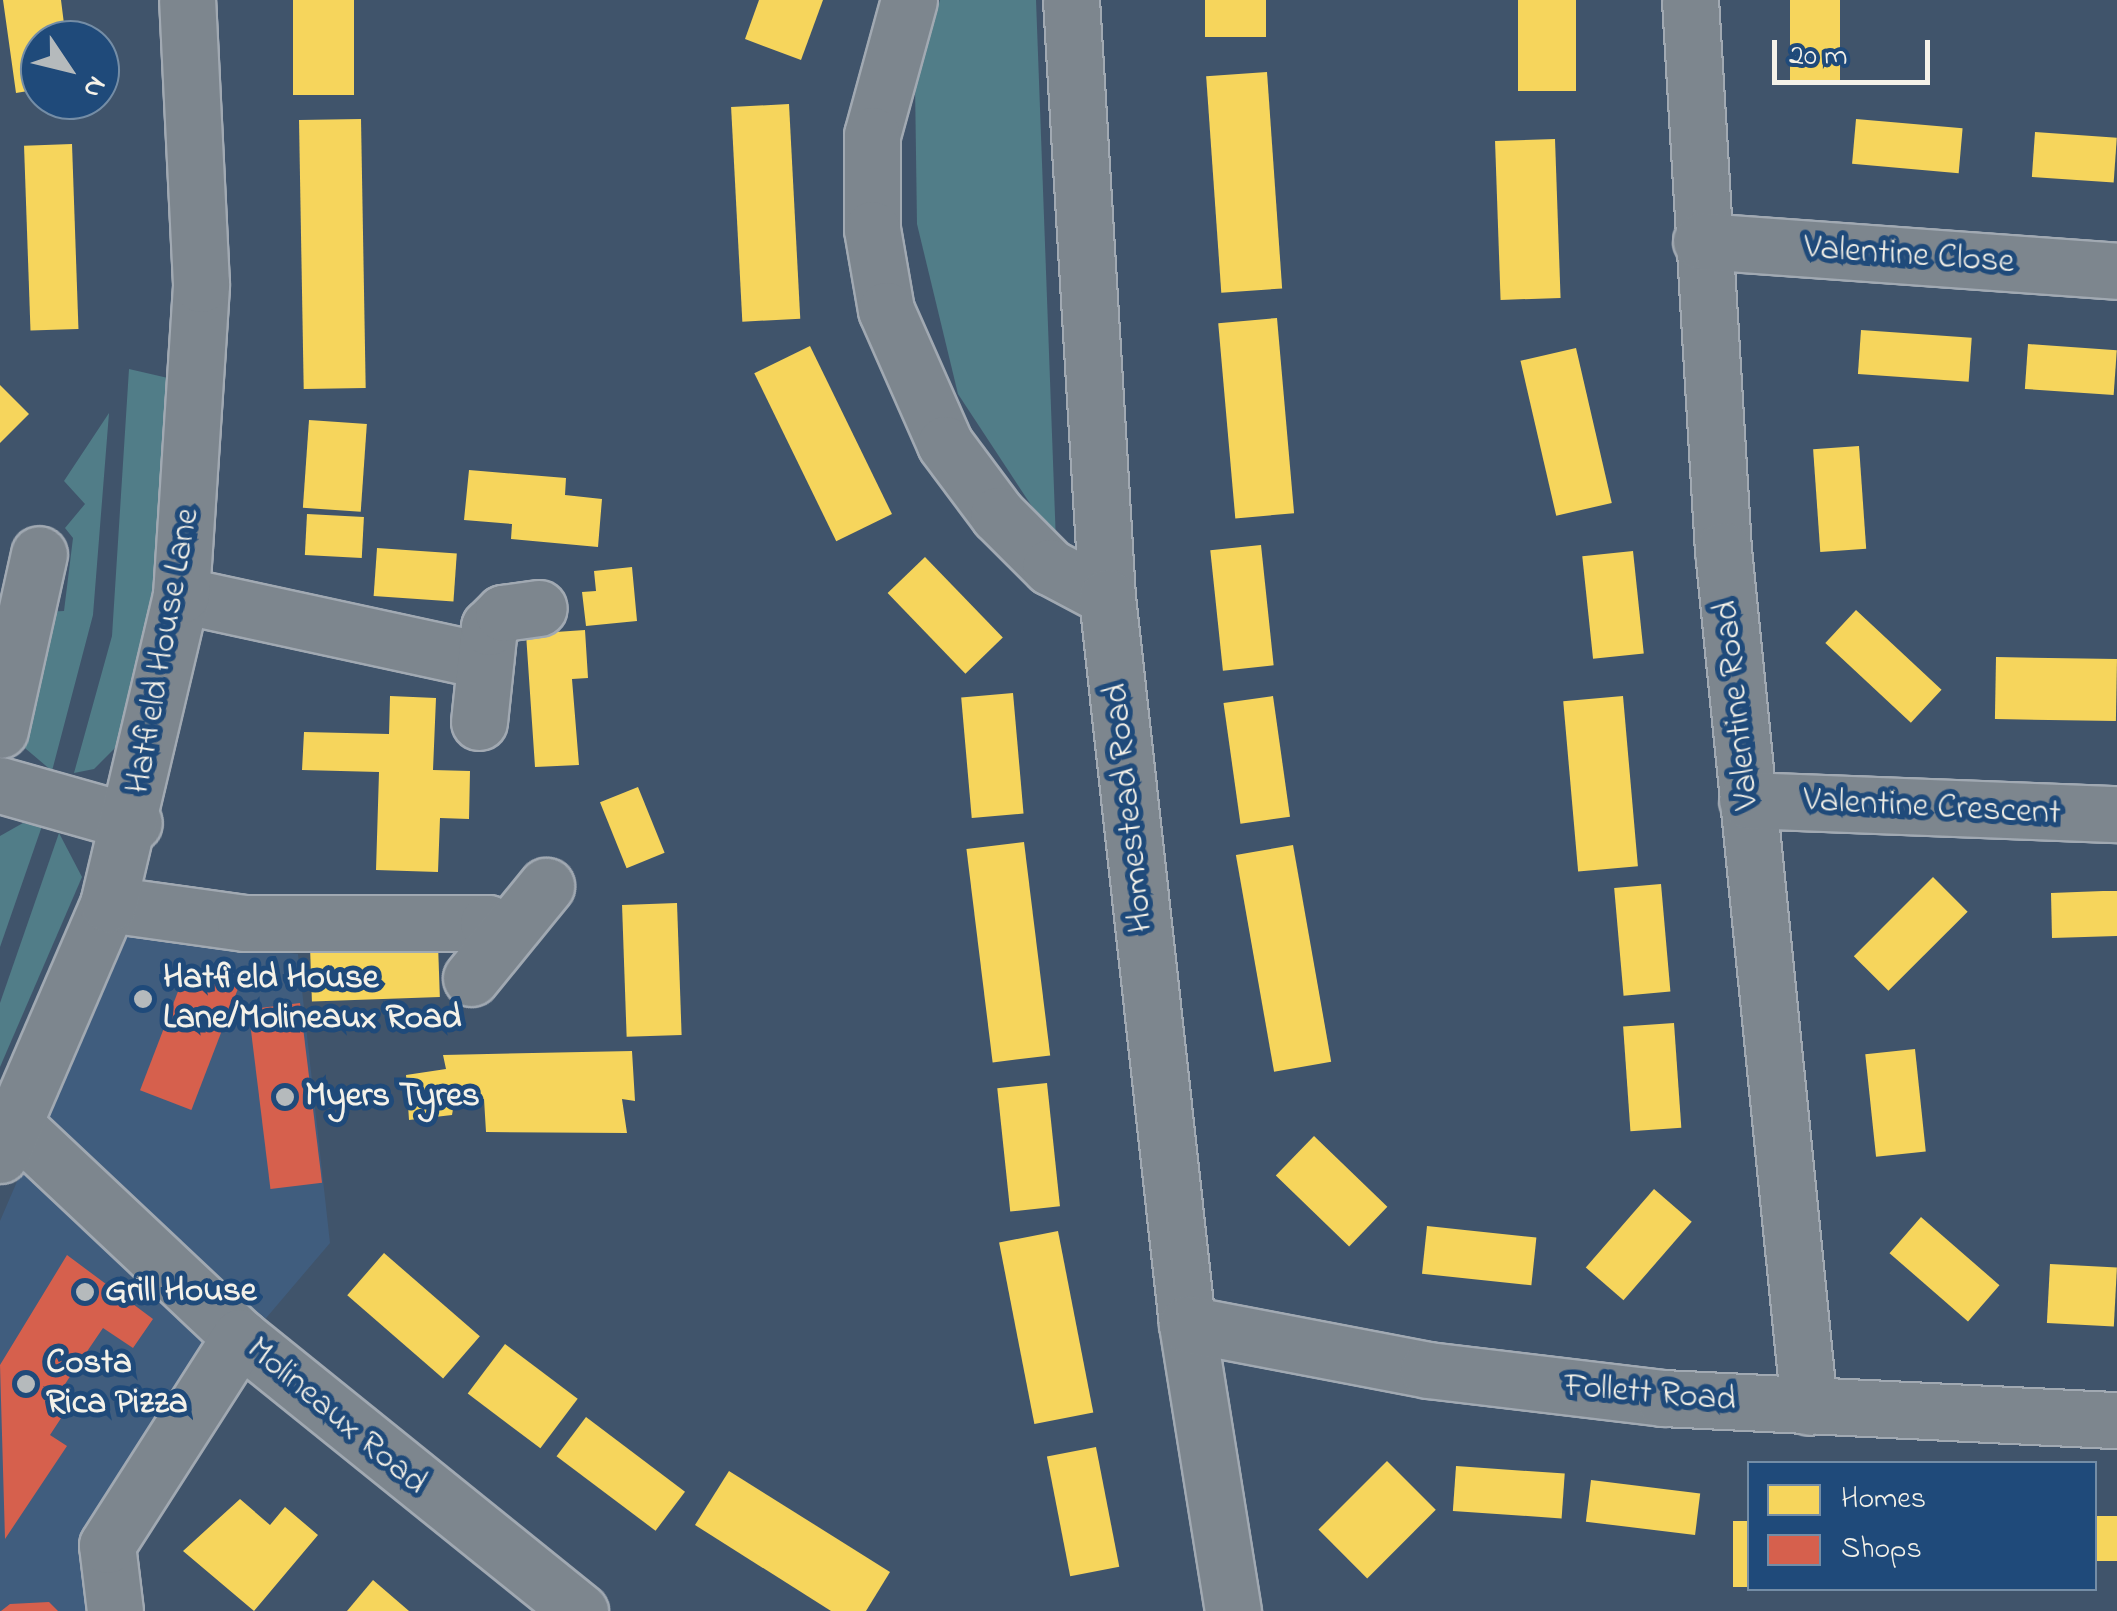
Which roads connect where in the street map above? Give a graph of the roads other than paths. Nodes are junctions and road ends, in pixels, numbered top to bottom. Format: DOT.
graph roads {
  1 [pos="188,0"];
  2 [pos="909,0"];
  3 [pos="1071,0"];
  4 [pos="1690,0"];
  5 [pos="1701,241"];
  6 [pos="2117,272"];
  7 [pos="39,554"];
  8 [pos="181,594"];
  9 [pos="1107,597"];
  10 [pos="540,608"];
  11 [pos="485,661"];
  12 [pos="479,722"];
  13 [pos="0,730"];
  14 [pos="0,786"];
  15 [pos="1747,800"];
  16 [pos="2117,814"];
  17 [pos="134,823"];
  18 [pos="546,886"];
  19 [pos="108,904"];
  20 [pos="504,934"];
  21 [pos="472,978"];
  22 [pos="8,1141"];
  23 [pos="1187,1324"];
  24 [pos="240,1336"];
  25 [pos="1809,1407"];
  26 [pos="2117,1420"];
  27 [pos="115,1611"];
  28 [pos="580,1611"];
  29 [pos="1233,1611"];
  1 -- 8 [label="street, Hatfield House Lane"];
  2 -- 9 [label="street"];
  3 -- 9 [label="street, Homestead Road"];
  4 -- 5 [label="street, Valentine Road"];
  5 -- 6 [label="street, Valentine Close"];
  5 -- 15 [label="street, Valentine Road"];
  7 -- 13 [label="street"];
  8 -- 11 [label="street"];
  8 -- 17 [label="street, Hatfield House Lane"];
  9 -- 23 [label="street, Homestead Road"];
  10 -- 11 [label="street"];
  11 -- 12 [label="street"];
  14 -- 17 [label="street"];
  15 -- 16 [label="street, Valentine Crescent"];
  15 -- 25 [label="street, Valentine Road"];
  17 -- 19 [label="street, Hatfield House Lane"];
  18 -- 20 [label="street"];
  19 -- 20 [label="street"];
  19 -- 22 [label="street, Hatfield House Lane"];
  20 -- 21 [label="street"];
  22 -- 24 [label="street, Molineaux Road"];
  23 -- 25 [label="street, Follett Road"];
  23 -- 29 [label="street, Homestead Road"];
  24 -- 27 [label="street"];
  24 -- 28 [label="street, Molineaux Road"];
  25 -- 26 [label="street, Follett Road"];
}
